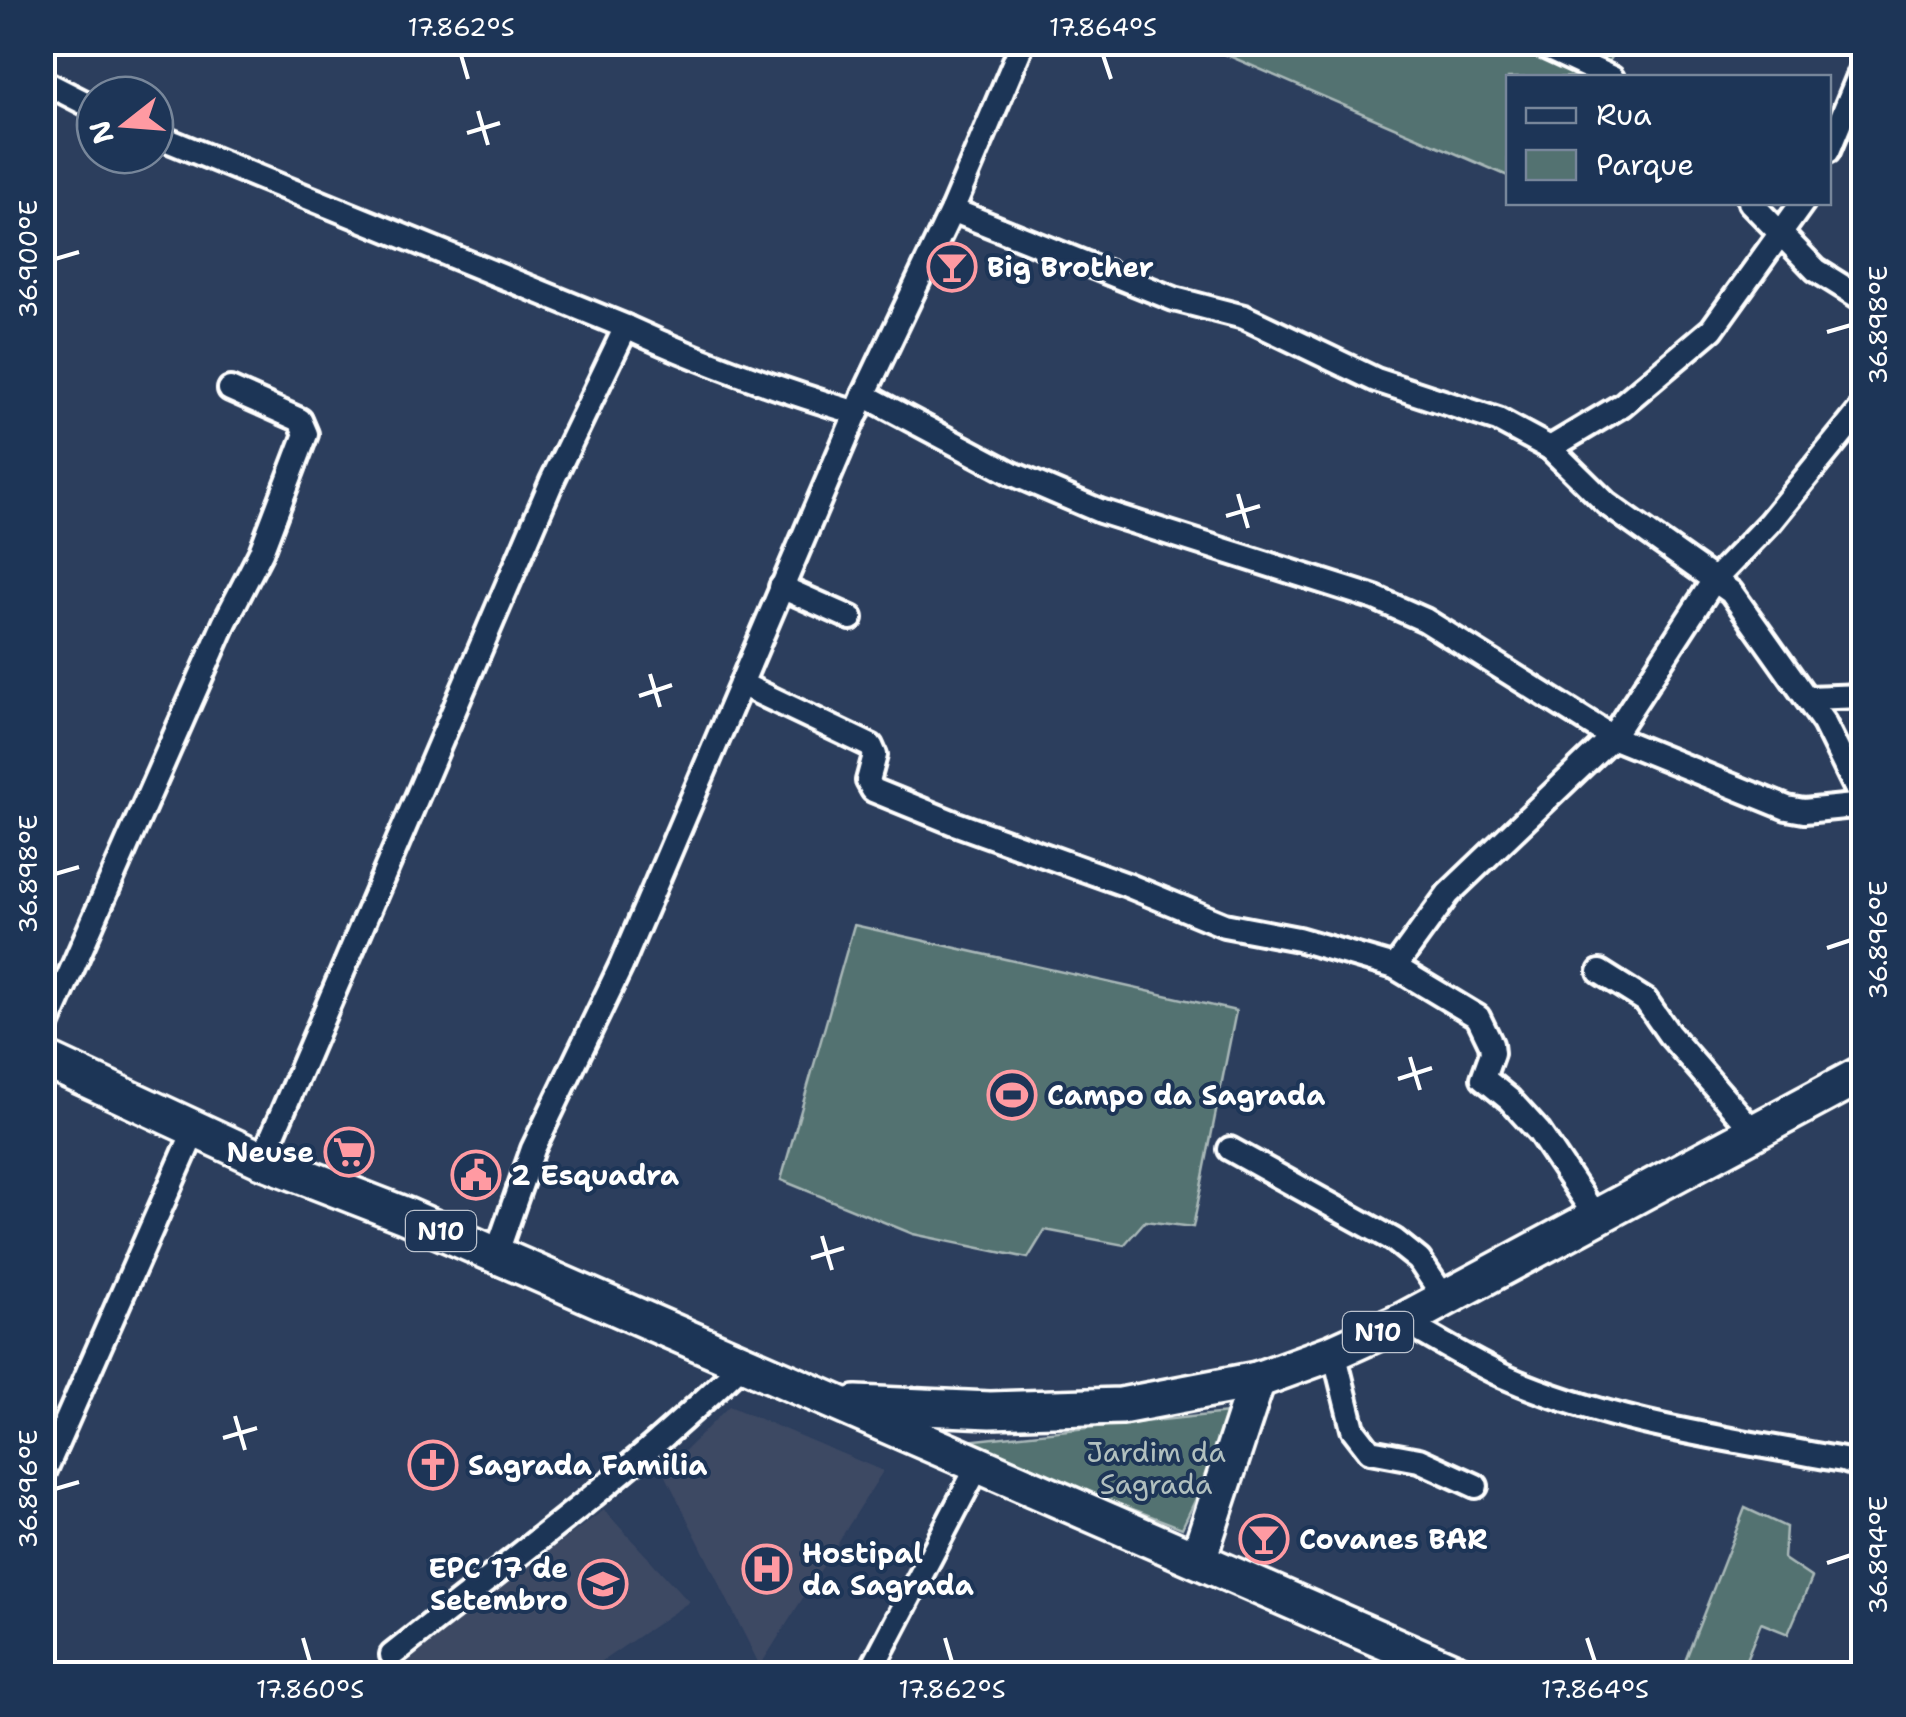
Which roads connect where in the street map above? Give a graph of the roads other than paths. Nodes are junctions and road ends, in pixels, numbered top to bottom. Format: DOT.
graph roads {
  1 [pos="1023,42"];
  2 [pos="1534,42"];
  3 [pos="1864,64"];
  4 [pos="1606,75"];
  5 [pos="42,81"];
  6 [pos="75,98"];
  7 [pos="175,143"];
  8 [pos="1831,144"];
  9 [pos="1753,205"];
  10 [pos="1800,205"];
  11 [pos="952,210"];
  12 [pos="1780,236"];
  13 [pos="1864,300"];
  14 [pos="626,328"];
  15 [pos="230,389"];
  16 [pos="861,404"];
  17 [pos="1864,406"];
  18 [pos="1550,448"];
  19 [pos="1714,580"];
  20 [pos="781,588"];
  21 [pos="851,618"];
  22 [pos="741,684"];
  23 [pos="1864,696"];
  24 [pos="1806,698"];
  25 [pos="1612,737"];
  26 [pos="1864,805"];
  27 [pos="1395,967"];
  28 [pos="1600,972"];
  29 [pos="42,1036"];
  30 [pos="42,1058"];
  31 [pos="1864,1073"];
  32 [pos="196,1127"];
  33 [pos="1754,1133"];
  34 [pos="1230,1149"];
  35 [pos="262,1160"];
  36 [pos="1596,1217"];
  37 [pos="496,1255"];
  38 [pos="1444,1298"];
  39 [pos="1403,1321"];
  40 [pos="1334,1352"];
  41 [pos="744,1363"];
  42 [pos="1258,1380"];
  43 [pos="840,1404"];
  44 [pos="978,1464"];
  45 [pos="1864,1467"];
  46 [pos="42,1476"];
  47 [pos="1476,1486"];
  48 [pos="1198,1559"];
  49 [pos="392,1655"];
  50 [pos="868,1674"];
  51 [pos="1460,1674"];
  1 -- 11 [label="street"];
  2 -- 4 [label="street"];
  3 -- 8 [label="street"];
  5 -- 6 [label="street"];
  7 -- 14 [label="street"];
  9 -- 12 [label="street"];
  10 -- 12 [label="street"];
  11 -- 16 [label="street"];
  11 -- 18 [label="street"];
  12 -- 13 [label="street"];
  12 -- 18 [label="street"];
  14 -- 16 [label="street"];
  14 -- 35 [label="street"];
  15 -- 29 [label="street"];
  16 -- 20 [label="street"];
  16 -- 25 [label="street"];
  17 -- 19 [label="street"];
  18 -- 19 [label="street"];
  19 -- 24 [label="street"];
  19 -- 25 [label="street"];
  20 -- 21 [label="street"];
  20 -- 22 [label="street"];
  22 -- 27 [label="street"];
  22 -- 37 [label="street"];
  23 -- 24 [label="street"];
  24 -- 26 [label="street"];
  25 -- 26 [label="street"];
  25 -- 27 [label="street"];
  27 -- 36 [label="street"];
  28 -- 33 [label="street"];
  30 -- 32 [label="main road, N10"];
  31 -- 33 [label="main road, N10"];
  32 -- 35 [label="main road, N10"];
  32 -- 46 [label="street"];
  33 -- 36 [label="main road, N10"];
  34 -- 38 [label="street"];
  35 -- 37 [label="main road, N10"];
  36 -- 38 [label="main road, N10"];
  37 -- 41 [label="main road, N10"];
  38 -- 39 [label="main road, N10"];
  39 -- 40 [label="main road, N10"];
  39 -- 45 [label="street"];
  40 -- 42 [label="main road, N10"];
  40 -- 47 [label="street"];
  41 -- 43 [label="main road, N10"];
  41 -- 49 [label="street"];
  42 -- 43 [label="main road, N10"];
  42 -- 48 [label="main road"];
  43 -- 44 [label="main road, N10"];
  44 -- 48 [label="main road, N10"];
  44 -- 50 [label="street"];
  48 -- 51 [label="main road, N10"];
}
